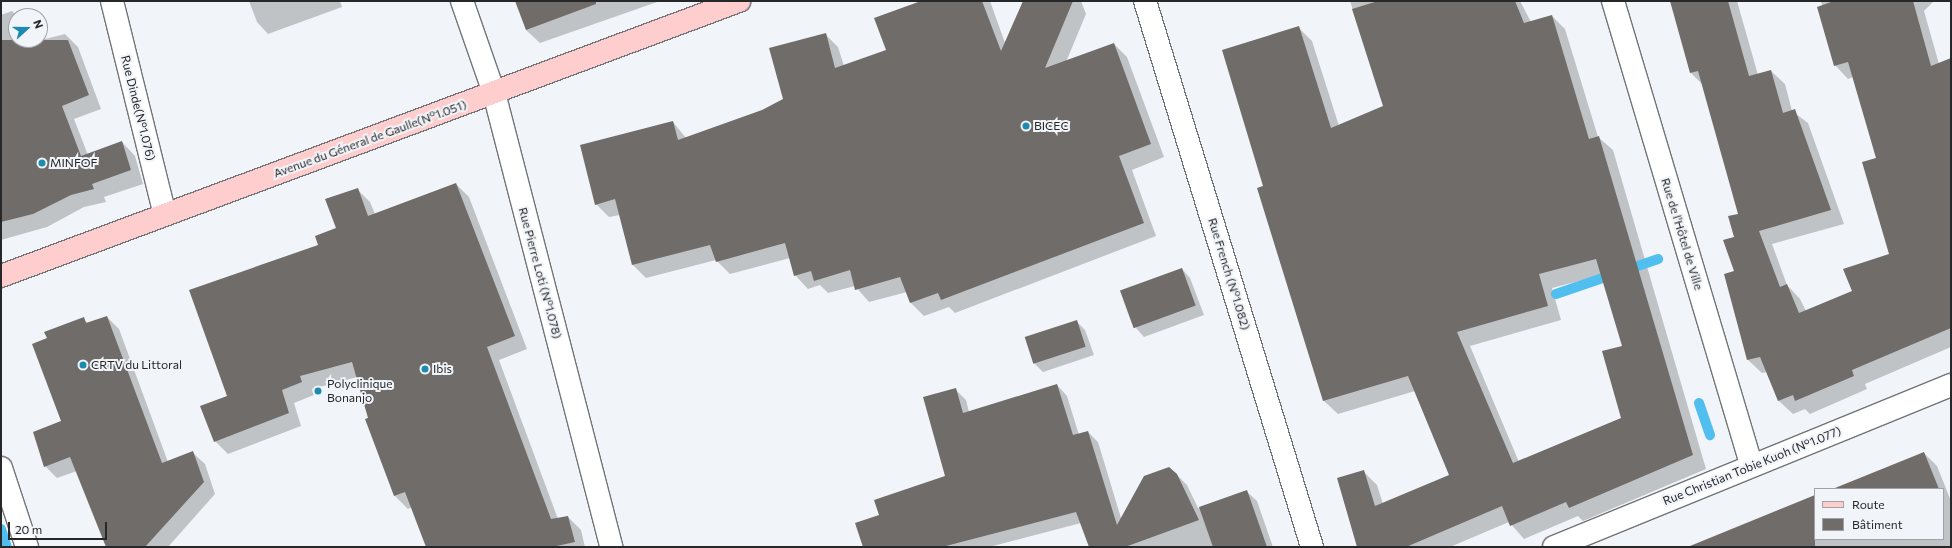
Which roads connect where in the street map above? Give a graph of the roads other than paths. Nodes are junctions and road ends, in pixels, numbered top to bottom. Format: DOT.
graph roads {
  1 [pos="112,1"];
  2 [pos="462,1"];
  3 [pos="739,1"];
  4 [pos="1145,1"];
  5 [pos="1613,1"];
  6 [pos="494,93"];
  7 [pos="164,215"];
  8 [pos="1,276"];
  9 [pos="1951,385"];
  10 [pos="1752,466"];
  11 [pos="1,468"];
  12 [pos="27,547"];
  13 [pos="612,547"];
  14 [pos="1312,547"];
  15 [pos="1554,547"];
  1 -- 7 [label="street, Rue Dinde(N°1.076)"];
  2 -- 6 [label="street, Rue Pierre Loti (N°1.078)"];
  3 -- 6 [label="main road, Avenue du Géneral de Gaulle(N°1.051)"];
  4 -- 14 [label="street, Rue French (N°1.082)"];
  5 -- 10 [label="street, Rue de l'Hôtel de Ville"];
  6 -- 7 [label="main road, Avenue du Géneral de Gaulle(N°1.051)"];
  6 -- 13 [label="street, Rue Pierre Loti (N°1.078)"];
  7 -- 8 [label="main road, Avenue du Géneral de Gaulle(N°1.051)"];
  9 -- 10 [label="street, Rue Christian Tobie Kuoh (N°1.077)"];
  10 -- 15 [label="street, Rue Christian Tobie Kuoh (N°1.077)"];
  11 -- 12 [label="street"];
}
